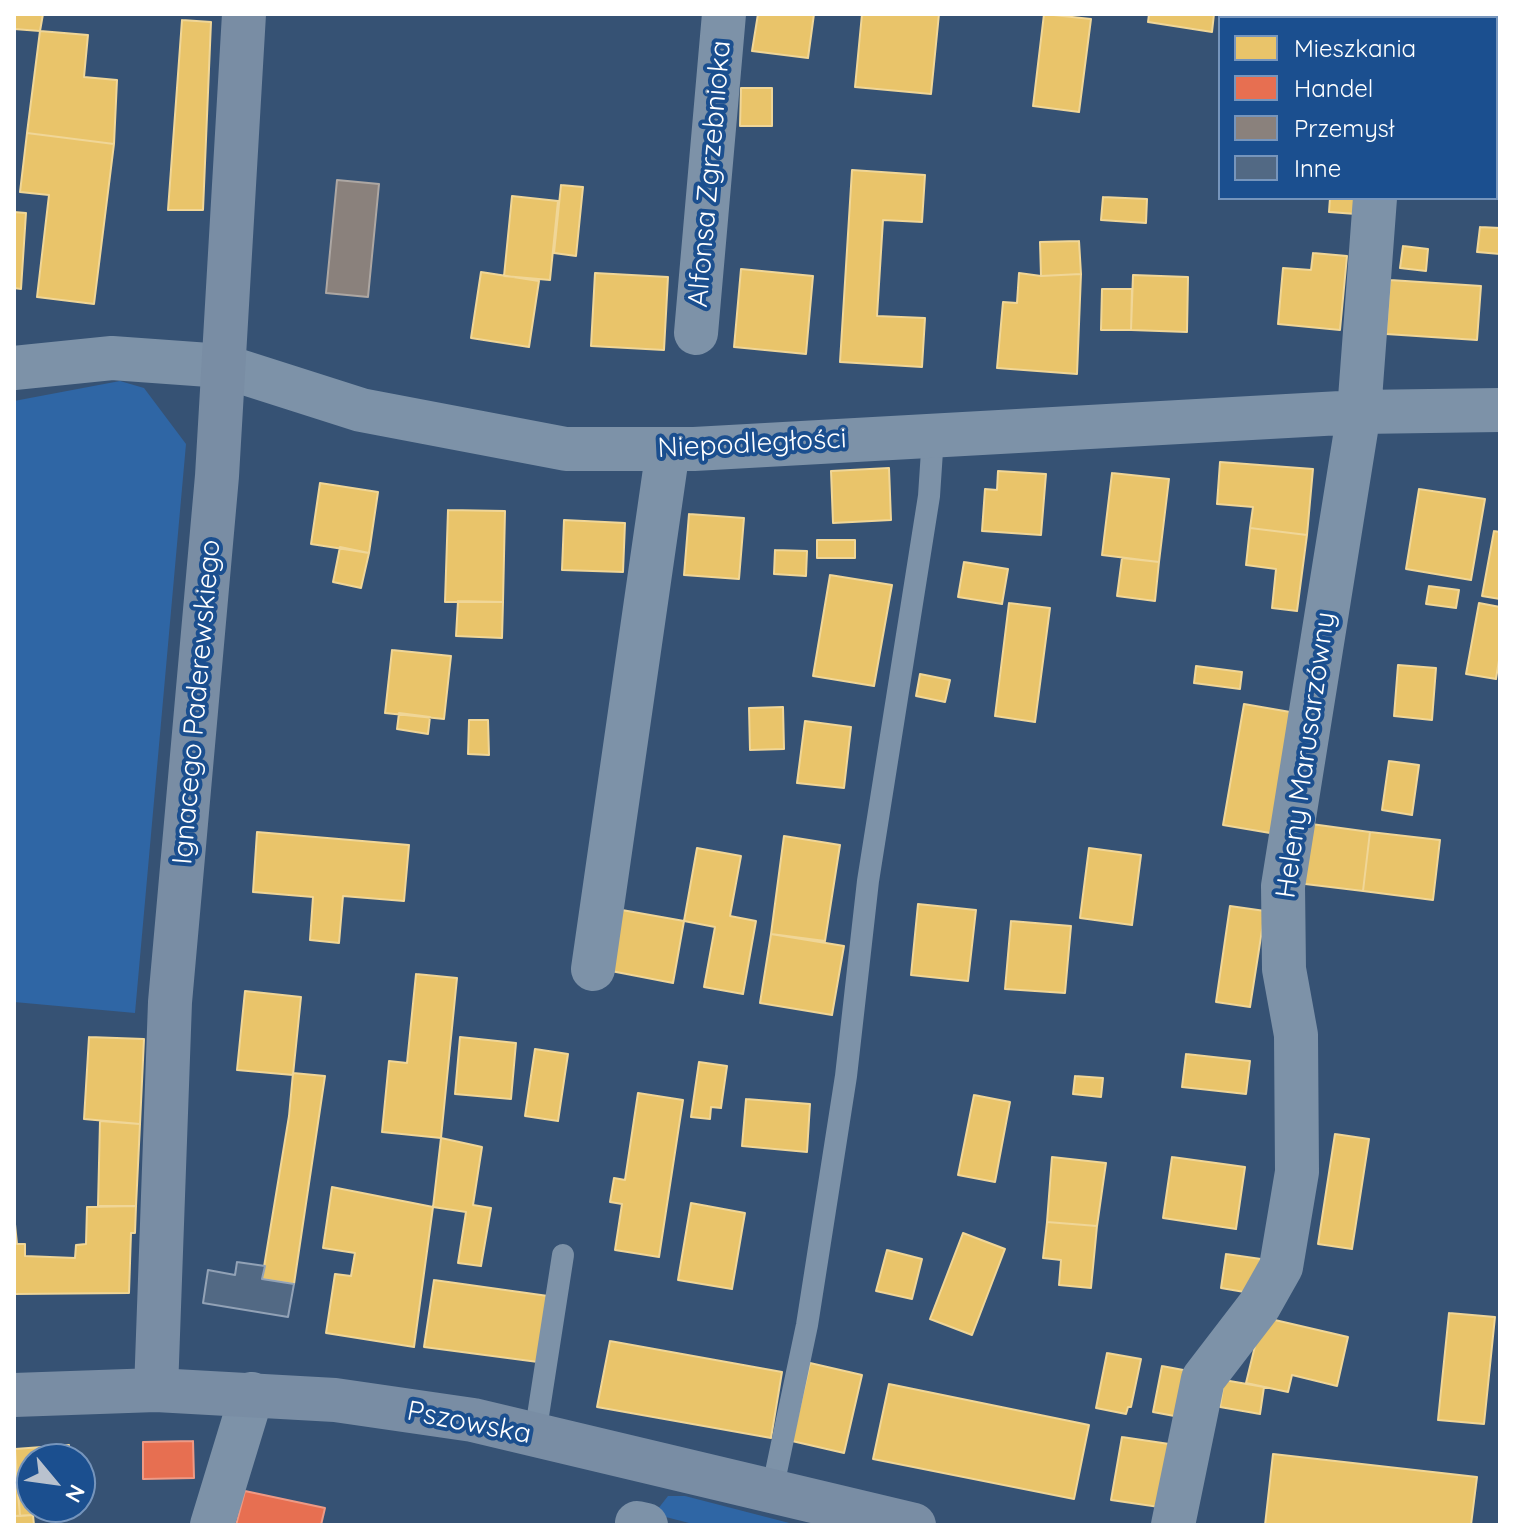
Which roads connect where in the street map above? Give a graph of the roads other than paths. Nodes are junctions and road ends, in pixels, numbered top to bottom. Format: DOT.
graph roads {
  1 [pos="244,14"];
  2 [pos="724,14"];
  3 [pos="1375,200"];
  4 [pos="696,333"];
  5 [pos="223,366"];
  6 [pos="14,368"];
  7 [pos="1500,410"];
  8 [pos="1359,412"];
  9 [pos="933,436"];
  10 [pos="668,449"];
  11 [pos="593,969"];
  12 [pos="563,1255"];
  13 [pos="156,1390"];
  14 [pos="252,1394"];
  15 [pos="14,1395"];
  16 [pos="535,1435"];
  17 [pos="772,1491"];
  18 [pos="212,1525"];
  19 [pos="914,1525"];
  20 [pos="1173,1525"];
  1 -- 5 [label="street, Ignacego Paderewskiego"];
  2 -- 4 [label="street, Alfonsa Zgrzebnioka"];
  3 -- 8 [label="street, Heleny Marusarzówny"];
  5 -- 6 [label="street, Niepodległości"];
  5 -- 10 [label="street, Niepodległości"];
  5 -- 13 [label="street, Ignacego Paderewskiego"];
  7 -- 8 [label="street, Niepodległości"];
  8 -- 9 [label="street, Niepodległości"];
  8 -- 20 [label="street, Heleny Marusarzówny"];
  9 -- 10 [label="street, Niepodległości"];
  9 -- 17 [label="lane"];
  10 -- 11 [label="street"];
  12 -- 16 [label="lane"];
  13 -- 14 [label="street, Pszowska"];
  13 -- 15 [label="street, Pszowska"];
  14 -- 16 [label="street, Pszowska"];
  14 -- 18 [label="street"];
  16 -- 17 [label="street, Pszowska"];
  17 -- 19 [label="street, Pszowska"];
}
